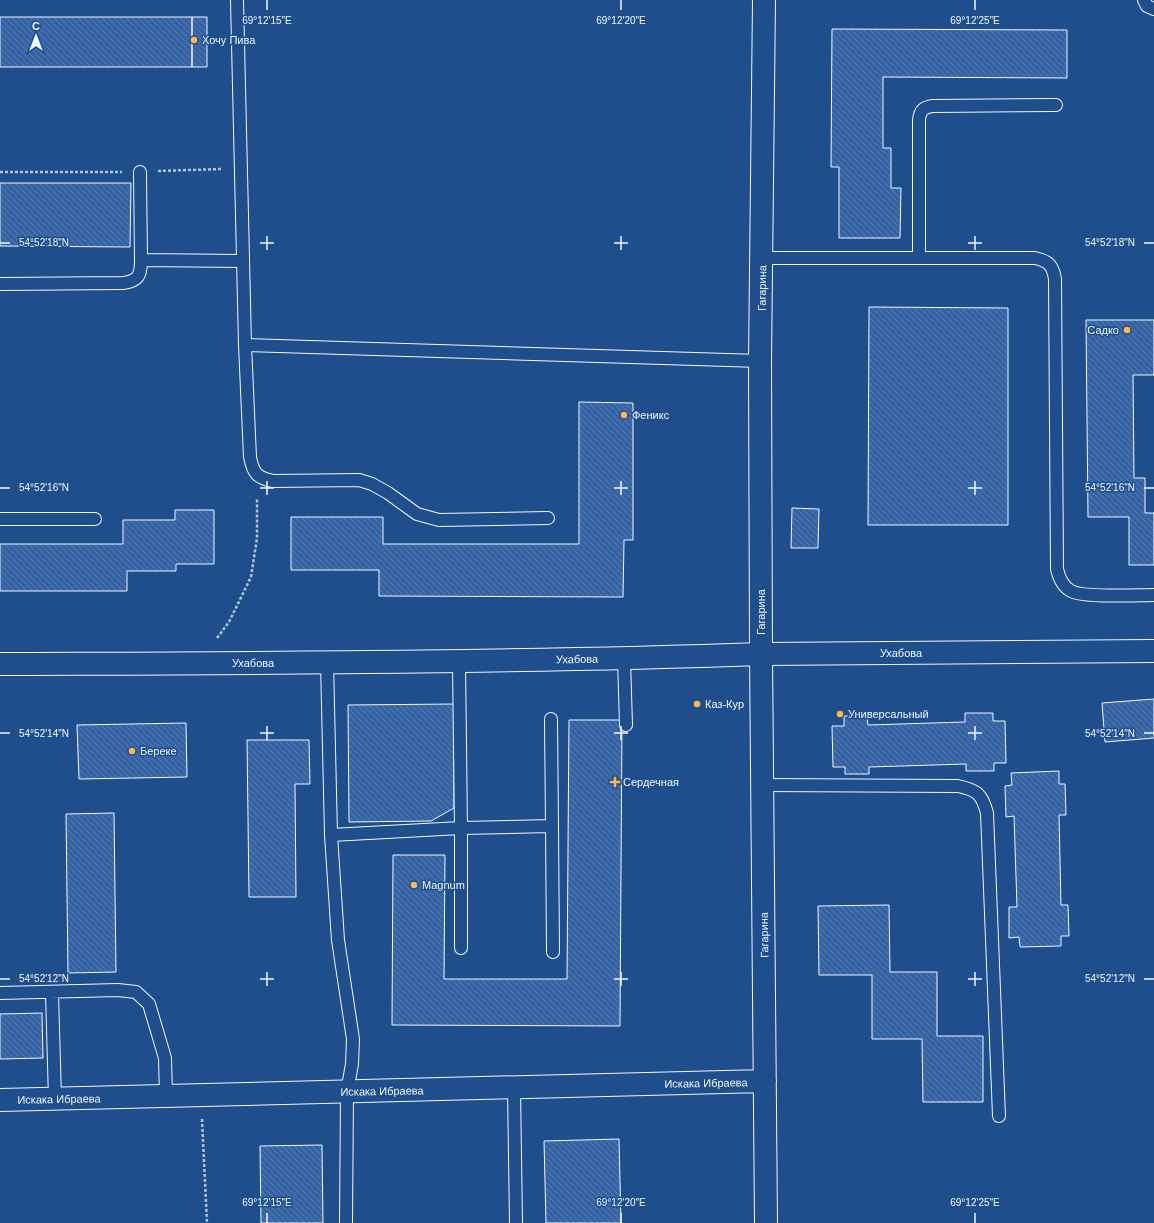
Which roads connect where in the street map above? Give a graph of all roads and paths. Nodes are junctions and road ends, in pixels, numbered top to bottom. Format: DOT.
graph roads {
  1 [pos="237,0"];
  2 [pos="764,0"];
  3 [pos="1144,0"];
  4 [pos="1154,9"];
  5 [pos="1056,105"];
  6 [pos="140,172"];
  7 [pos="919,257"];
  8 [pos="762,258"];
  9 [pos="141,260"];
  10 [pos="243,261"];
  11 [pos="0,284"];
  12 [pos="245,345"];
  13 [pos="760,361"];
  14 [pos="257,475"];
  15 [pos="548,518"];
  16 [pos="0,519"];
  17 [pos="95,519"];
  18 [pos="1154,595"];
  19 [pos="1154,651"];
  20 [pos="761,654"];
  21 [pos="624,659"];
  22 [pos="459,661"];
  23 [pos="327,662"];
  24 [pos="199,663"];
  25 [pos="0,664"];
  26 [pos="550,719"];
  27 [pos="626,725"];
  28 [pos="762,785"];
  29 [pos="552,826"];
  30 [pos="461,828"];
  31 [pos="331,835"];
  32 [pos="461,948"];
  33 [pos="553,952"];
  34 [pos="0,993"];
  35 [pos="52,993"];
  36 [pos="765,1081"];
  37 [pos="514,1088"];
  38 [pos="347,1092"];
  39 [pos="201,1095"];
  40 [pos="166,1096"];
  41 [pos="55,1099"];
  42 [pos="0,1100"];
  43 [pos="999,1116"];
  44 [pos="207,1223"];
  45 [pos="346,1223"];
  46 [pos="516,1223"];
  47 [pos="766,1223"];
  1 -- 10 [label="lane"];
  2 -- 8 [label="street, Гагарина"];
  3 -- 4 [label="lane"];
  5 -- 7 [label="lane"];
  6 -- 9 [label="lane"];
  7 -- 8 [label="lane"];
  7 -- 18 [label="lane"];
  8 -- 13 [label="street, Гагарина"];
  9 -- 10 [label="lane"];
  9 -- 11 [label="lane"];
  10 -- 12 [label="lane"];
  12 -- 13 [label="lane"];
  12 -- 14 [label="lane"];
  13 -- 20 [label="street, Гагарина"];
  14 -- 15 [label="lane"];
  14 -- 24 [label="path"];
  16 -- 17 [label="lane"];
  19 -- 20 [label="street, Ухабова"];
  20 -- 21 [label="street, Ухабова"];
  20 -- 28 [label="street, Гагарина"];
  21 -- 22 [label="street, Ухабова"];
  21 -- 27 [label="lane"];
  22 -- 23 [label="street, Ухабова"];
  22 -- 30 [label="lane"];
  23 -- 24 [label="street, Ухабова"];
  23 -- 31 [label="lane"];
  24 -- 25 [label="street, Ухабова"];
  26 -- 29 [label="lane"];
  28 -- 36 [label="street, Гагарина"];
  28 -- 43 [label="lane"];
  29 -- 30 [label="lane"];
  29 -- 33 [label="lane"];
  30 -- 31 [label="lane"];
  30 -- 32 [label="lane"];
  31 -- 38 [label="lane"];
  34 -- 35 [label="lane"];
  35 -- 40 [label="lane"];
  35 -- 41 [label="lane"];
  36 -- 37 [label="street, Искака Ибраева"];
  36 -- 47 [label="street, Гагарина"];
  37 -- 38 [label="street, Искака Ибраева"];
  37 -- 46 [label="lane"];
  38 -- 39 [label="street, Искака Ибраева"];
  38 -- 45 [label="lane"];
  39 -- 40 [label="street, Искака Ибраева"];
  39 -- 44 [label="path"];
  40 -- 41 [label="street, Искака Ибраева"];
  41 -- 42 [label="street, Искака Ибраева"];
}
